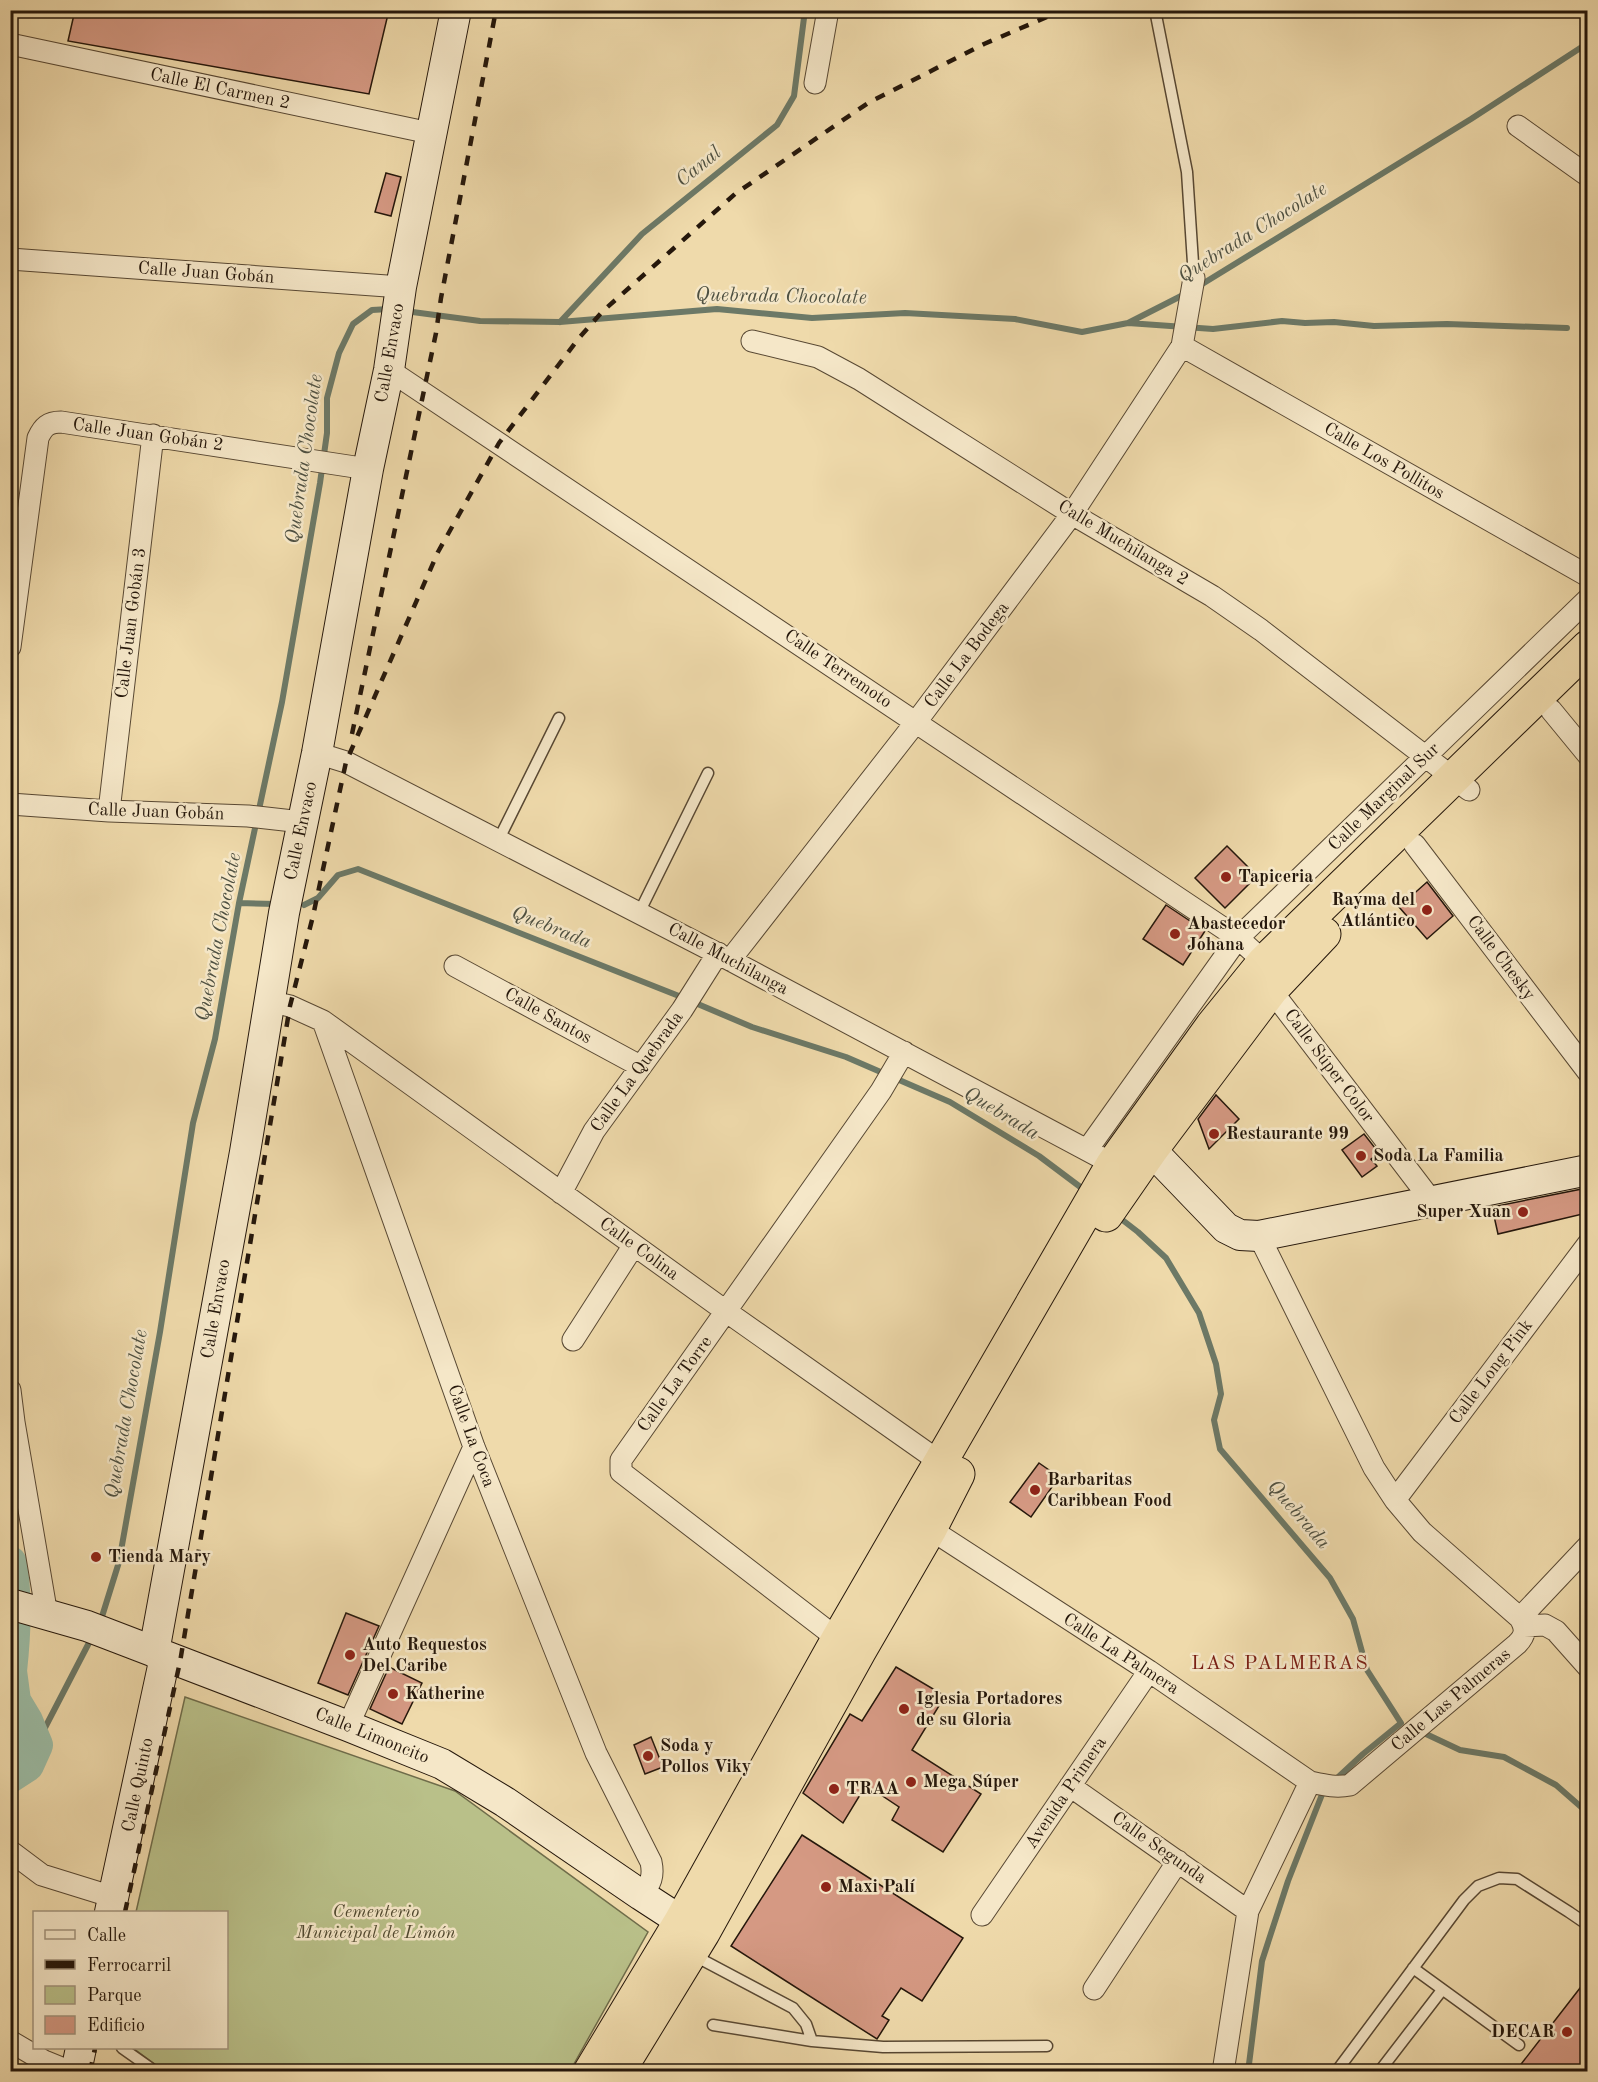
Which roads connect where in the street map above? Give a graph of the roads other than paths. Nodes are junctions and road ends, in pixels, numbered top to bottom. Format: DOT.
graph roads {
  1 [pos="456,10"];
  2 [pos="828,10"];
  3 [pos="1155,10"];
  4 [pos="10,44"];
  5 [pos="815,83"];
  6 [pos="1518,126"];
  7 [pos="430,133"];
  8 [pos="1587,176"];
  9 [pos="10,259"];
  10 [pos="1194,278"];
  11 [pos="399,303"];
  12 [pos="752,341"];
  13 [pos="1183,341"];
  14 [pos="389,370"];
  15 [pos="153,435"];
  16 [pos="360,467"];
  17 [pos="1072,514"];
  18 [pos="1587,576"];
  19 [pos="1587,599"];
  20 [pos="10,647"];
  21 [pos="1587,648"];
  22 [pos="1587,674"];
  23 [pos="1551,710"];
  24 [pos="559,718"];
  25 [pos="916,722"];
  26 [pos="317,753"];
  27 [pos="1587,755"];
  28 [pos="1426,756"];
  29 [pos="708,773"];
  30 [pos="1461,783"];
  31 [pos="10,804"];
  32 [pos="109,812"];
  33 [pos="302,822"];
  34 [pos="498,841"];
  35 [pos="1415,845"];
  36 [pos="639,913"];
  37 [pos="1238,938"];
  38 [pos="724,957"];
  39 [pos="455,966"];
  40 [pos="1272,976"];
  41 [pos="268,1001"];
  42 [pos="323,1021"];
  43 [pos="901,1058"];
  44 [pos="640,1066"];
  45 [pos="1587,1072"];
  46 [pos="1151,1150"];
  47 [pos="1587,1170"];
  48 [pos="1111,1173"];
  49 [pos="561,1193"];
  50 [pos="1431,1200"];
  51 [pos="1259,1236"];
  52 [pos="1587,1244"];
  53 [pos="634,1245"];
  54 [pos="727,1312"];
  55 [pos="573,1340"];
  56 [pos="10,1390"];
  57 [pos="474,1447"];
  58 [pos="949,1469"];
  59 [pos="1395,1500"];
  60 [pos="930,1529"];
  61 [pos="1587,1546"];
  62 [pos="30,1610"];
  63 [pos="1522,1622"];
  64 [pos="849,1644"];
  65 [pos="160,1655"];
  66 [pos="1587,1667"];
  67 [pos="1149,1671"];
  68 [pos="348,1726"];
  69 [pos="1322,1784"];
  70 [pos="1070,1786"];
  71 [pos="10,1851"];
  72 [pos="1178,1861"];
  73 [pos="641,1895"];
  74 [pos="112,1905"];
  75 [pos="1248,1911"];
  76 [pos="982,1916"];
  77 [pos="1587,1926"];
  78 [pos="691,1936"];
  79 [pos="1413,1968"];
  80 [pos="1094,1989"];
  81 [pos="1442,1990"];
  82 [pos="713,2025"];
  83 [pos="10,2041"];
  84 [pos="812,2041"];
  85 [pos="1519,2045"];
  86 [pos="1047,2046"];
  87 [pos="81,2049"];
  88 [pos="123,2049"];
  89 [pos="601,2070"];
  90 [pos="71,2072"];
  91 [pos="76,2072"];
  92 [pos="156,2072"];
  93 [pos="1223,2072"];
  94 [pos="1336,2072"];
  95 [pos="1379,2072"];
  1 -- 7 [label="street, Calle Envaco"];
  2 -- 5 [label="street"];
  3 -- 10 [label="lane"];
  4 -- 7 [label="street, Calle El Carmen 2"];
  6 -- 8 [label="street"];
  7 -- 11 [label="street, Calle Envaco"];
  9 -- 11 [label="street, Calle Juan Gobán"];
  10 -- 13 [label="street"];
  11 -- 14 [label="street, Calle Envaco"];
  12 -- 17 [label="street, Calle Muchilanga 2"];
  13 -- 17 [label="street, Calle La Bodega"];
  13 -- 18 [label="street, Calle Los Pollitos"];
  14 -- 16 [label="street, Calle Envaco"];
  14 -- 25 [label="street, Calle Terremoto"];
  15 -- 16 [label="street, Calle Juan Gobán 2"];
  15 -- 20 [label="street, Calle Juan Gobán 2"];
  15 -- 32 [label="street, Calle Juan Gobán 3"];
  16 -- 26 [label="street, Calle Envaco"];
  17 -- 25 [label="street, Calle La Bodega"];
  17 -- 28 [label="street, Calle Muchilanga 2"];
  19 -- 28 [label="street, Calle Marginal Sur"];
  21 -- 30 [label="highway"];
  22 -- 23 [label="highway"];
  23 -- 27 [label="street"];
  23 -- 30 [label="highway"];
  24 -- 34 [label="lane"];
  25 -- 37 [label="street, Calle Terremoto"];
  25 -- 38 [label="street, Calle La Bodega"];
  26 -- 33 [label="street, Calle Envaco"];
  26 -- 34 [label="street, Calle Muchilanga"];
  28 -- 30 [label="street, Calle Muchilanga 2"];
  28 -- 37 [label="street, Calle Marginal Sur"];
  29 -- 36 [label="lane"];
  30 -- 35 [label="highway"];
  30 -- 40 [label="highway"];
  31 -- 32 [label="street, Calle Juan Gobán"];
  32 -- 33 [label="street, Calle Juan Gobán"];
  33 -- 41 [label="street, Calle Envaco"];
  34 -- 36 [label="street, Calle Muchilanga"];
  35 -- 40 [label="highway"];
  35 -- 45 [label="street, Calle Chesky"];
  36 -- 38 [label="street, Calle Muchilanga"];
  37 -- 40 [label="street, Calle Terremoto"];
  37 -- 48 [label="street, Calle Marginal Sur"];
  38 -- 43 [label="street, Calle Muchilanga"];
  38 -- 44 [label="street, Calle La Quebrada"];
  39 -- 44 [label="street, Calle Santos"];
  40 -- 46 [label="highway"];
  40 -- 48 [label="highway"];
  40 -- 50 [label="street, Calle Súper Color"];
  41 -- 42 [label="street"];
  41 -- 65 [label="street, Calle Envaco"];
  42 -- 49 [label="street, Calle Colina"];
  42 -- 57 [label="street, Calle La Coca"];
  43 -- 48 [label="street, Calle Muchilanga"];
  43 -- 54 [label="street, Calle La Torre"];
  44 -- 49 [label="street, Calle La Quebrada"];
  46 -- 48 [label="highway"];
  46 -- 51 [label="street"];
  47 -- 50 [label="street"];
  48 -- 58 [label="highway"];
  49 -- 53 [label="street, Calle Colina"];
  50 -- 51 [label="street"];
  51 -- 59 [label="street"];
  52 -- 59 [label="street, Calle Long Pink"];
  53 -- 54 [label="street, Calle Colina"];
  53 -- 55 [label="street"];
  54 -- 58 [label="street, Calle Colina"];
  54 -- 64 [label="street, Calle La Torre"];
  56 -- 62 [label="street"];
  57 -- 68 [label="street"];
  57 -- 73 [label="street, Calle La Coca"];
  58 -- 60 [label="highway"];
  58 -- 64 [label="highway"];
  59 -- 63 [label="street"];
  60 -- 64 [label="highway"];
  60 -- 67 [label="street, Calle La Palmera"];
  61 -- 63 [label="street, Calle Las Palmeras"];
  62 -- 65 [label="street, Calle Limoncito"];
  63 -- 66 [label="street"];
  63 -- 69 [label="street, Calle Las Palmeras"];
  64 -- 78 [label="highway"];
  65 -- 68 [label="street, Calle Limoncito"];
  65 -- 74 [label="street, Calle Quinto"];
  67 -- 69 [label="street, Calle La Palmera"];
  67 -- 70 [label="street, Avenida Primera"];
  68 -- 73 [label="street, Calle Limoncito"];
  69 -- 75 [label="street"];
  70 -- 72 [label="street, Calle Segunda"];
  70 -- 76 [label="street, Avenida Primera"];
  71 -- 74 [label="street"];
  72 -- 75 [label="street, Calle Segunda"];
  72 -- 80 [label="street"];
  73 -- 78 [label="street, Calle Limoncito"];
  75 -- 93 [label="street"];
  77 -- 79 [label="lane"];
  78 -- 84 [label="lane"];
  78 -- 89 [label="highway"];
  79 -- 81 [label="lane"];
  79 -- 94 [label="lane"];
  81 -- 85 [label="lane"];
  81 -- 95 [label="lane"];
  82 -- 84 [label="lane"];
  83 -- 90 [label="street"];
  84 -- 86 [label="lane"];
  87 -- 91 [label="street"];
  88 -- 92 [label="lane"];
}
